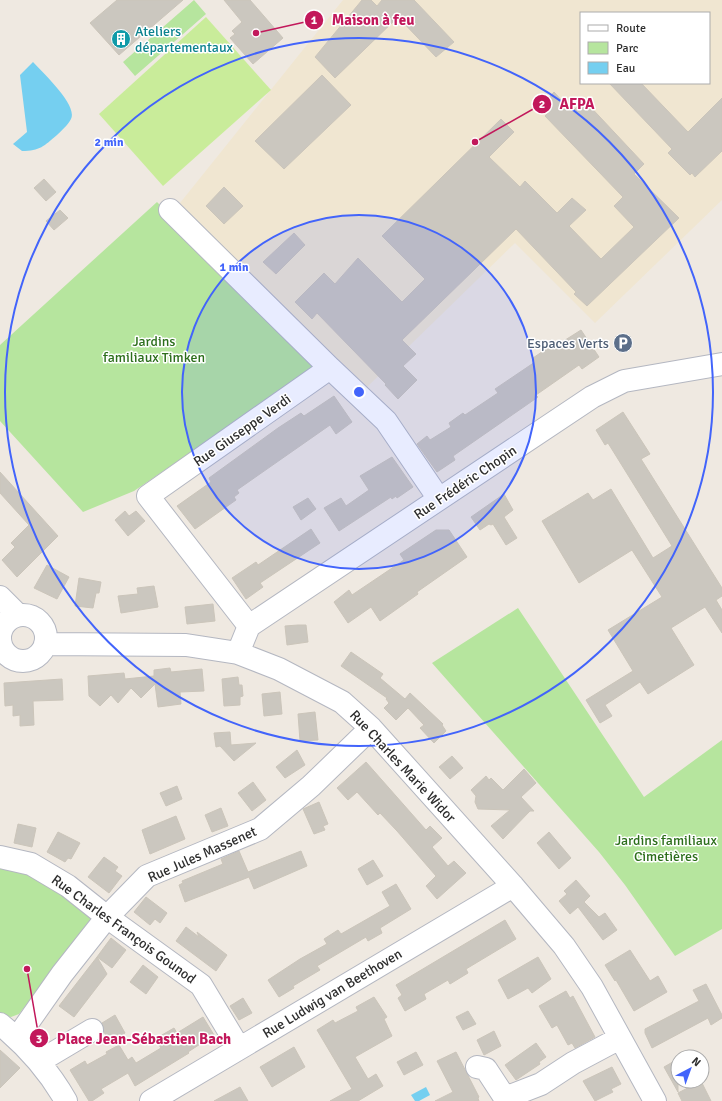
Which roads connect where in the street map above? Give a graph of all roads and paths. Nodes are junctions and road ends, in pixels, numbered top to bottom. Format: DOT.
graph roads {
  1 [pos="170,210"];
  2 [pos="722,364"];
  3 [pos="330,368"];
  4 [pos="438,499"];
  5 [pos="0,597"];
  6 [pos="17,614"];
  7 [pos="249,626"];
  8 [pos="45,644"];
  9 [pos="238,653"];
  10 [pos="5,660"];
  11 [pos="371,728"];
  12 [pos="0,857"];
  13 [pos="513,886"];
  14 [pos="107,918"];
  15 [pos="0,1024"];
  16 [pos="92,1030"];
  17 [pos="17,1038"];
  18 [pos="620,1038"];
  19 [pos="239,1048"];
  20 [pos="40,1061"];
  21 [pos="477,1067"];
  22 [pos="66,1101"];
  23 [pos="150,1101"];
  24 [pos="655,1101"];
  1 -- 3 [label="street"];
  2 -- 4 [label="street, Rue Frédéric Chopin"];
  3 -- 4 [label="street"];
  3 -- 7 [label="street, Rue Giuseppe Verdi"];
  4 -- 7 [label="street, Rue Frédéric Chopin"];
  5 -- 6 [label="street"];
  6 -- 8 [label="street"];
  6 -- 10 [label="street"];
  7 -- 9 [label="street"];
  8 -- 9 [label="street, Rue Charles Marie Widor"];
  8 -- 10 [label="street"];
  9 -- 11 [label="street, Rue Charles Marie Widor"];
  11 -- 13 [label="street, Rue Charles Marie Widor"];
  11 -- 14 [label="street, Rue Jules Massenet"];
  12 -- 14 [label="street, Rue Charles François Gounod"];
  13 -- 18 [label="street, Rue Charles Marie Widor"];
  13 -- 19 [label="street, Rue Ludwig van Beethoven"];
  14 -- 17 [label="street, Rue Jules Massenet"];
  14 -- 19 [label="street, Rue Charles François Gounod"];
  15 -- 17 [label="street"];
  16 -- 20 [label="street"];
  17 -- 20 [label="street"];
  18 -- 21 [label="street"];
  18 -- 24 [label="street, Rue Charles Marie Widor"];
  19 -- 23 [label="street, Rue Ludwig van Beethoven"];
  20 -- 22 [label="street"];
}
